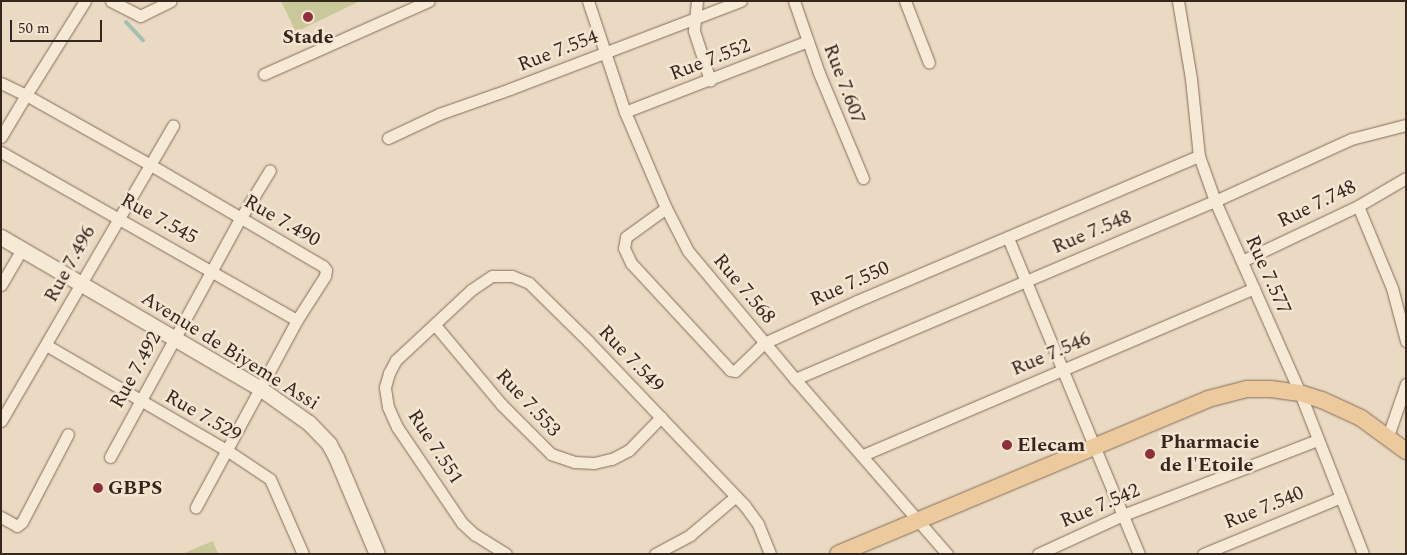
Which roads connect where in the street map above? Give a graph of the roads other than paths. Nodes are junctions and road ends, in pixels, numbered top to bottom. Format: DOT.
graph roads {
  1 [pos="85,1"];
  2 [pos="111,1"];
  3 [pos="171,1"];
  4 [pos="429,1"];
  5 [pos="588,1"];
  6 [pos="697,1"];
  7 [pos="741,1"];
  8 [pos="794,1"];
  9 [pos="905,1"];
  10 [pos="1178,1"];
  11 [pos="694,19"];
  12 [pos="808,42"];
  13 [pos="604,54"];
  14 [pos="928,63"];
  15 [pos="264,74"];
  16 [pos="710,80"];
  17 [pos="1,83"];
  18 [pos="26,95"];
  19 [pos="625,112"];
  20 [pos="173,125"];
  21 [pos="1406,125"];
  22 [pos="1,138"];
  23 [pos="388,138"];
  24 [pos="1,152"];
  25 [pos="1199,156"];
  26 [pos="149,164"];
  27 [pos="270,170"];
  28 [pos="863,178"];
  29 [pos="1406,178"];
  30 [pos="1215,201"];
  31 [pos="1358,206"];
  32 [pos="666,208"];
  33 [pos="118,217"];
  34 [pos="240,219"];
  35 [pos="1,237"];
  36 [pos="1008,238"];
  37 [pos="22,249"];
  38 [pos="1242,261"];
  39 [pos="212,271"];
  40 [pos="1026,281"];
  41 [pos="81,283"];
  42 [pos="1,284"];
  43 [pos="1254,288"];
  44 [pos="297,320"];
  45 [pos="435,325"];
  46 [pos="175,338"];
  47 [pos="1406,341"];
  48 [pos="764,343"];
  49 [pos="46,345"];
  50 [pos="1063,370"];
  51 [pos="795,380"];
  52 [pos="1406,384"];
  53 [pos="261,390"];
  54 [pos="1300,393"];
  55 [pos="1403,398"];
  56 [pos="140,401"];
  57 [pos="661,417"];
  58 [pos="1,421"];
  59 [pos="68,434"];
  60 [pos="1388,436"];
  61 [pos="1317,440"];
  62 [pos="1093,446"];
  63 [pos="228,451"];
  64 [pos="1406,451"];
  65 [pos="863,454"];
  66 [pos="110,457"];
  67 [pos="735,497"];
  68 [pos="1341,497"];
  69 [pos="196,507"];
  70 [pos="1123,515"];
  71 [pos="1,518"];
  72 [pos="918,521"];
  73 [pos="303,554"];
  74 [pos="377,554"];
  75 [pos="506,554"];
  76 [pos="655,554"];
  77 [pos="770,554"];
  78 [pos="838,554"];
  79 [pos="947,554"];
  80 [pos="1038,554"];
  81 [pos="1139,554"];
  82 [pos="1202,554"];
  83 [pos="1363,554"];
  1 -- 18 [label="street"];
  2 -- 3 [label="street"];
  4 -- 15 [label="street"];
  5 -- 13 [label="street, Rue 7.568"];
  6 -- 11 [label="street"];
  7 -- 11 [label="street, Rue 7.554"];
  8 -- 12 [label="street, Rue 7.607"];
  9 -- 14 [label="street"];
  10 -- 25 [label="street, Rue 7.577"];
  11 -- 13 [label="street, Rue 7.554"];
  11 -- 16 [label="street"];
  12 -- 16 [label="street, Rue 7.552"];
  12 -- 28 [label="street, Rue 7.607"];
  13 -- 19 [label="street, Rue 7.568"];
  13 -- 23 [label="street, Rue 7.554"];
  16 -- 19 [label="street, Rue 7.552"];
  17 -- 18 [label="street, Rue 7.490"];
  18 -- 22 [label="street"];
  18 -- 26 [label="street, Rue 7.490"];
  19 -- 32 [label="street, Rue 7.568"];
  20 -- 26 [label="street, Rue 7.496"];
  21 -- 30 [label="street, Rue 7.548"];
  24 -- 33 [label="street, Rue 7.545"];
  25 -- 30 [label="street, Rue 7.577"];
  25 -- 36 [label="street, Rue 7.550"];
  26 -- 33 [label="street, Rue 7.496"];
  26 -- 34 [label="street, Rue 7.490"];
  27 -- 34 [label="street, Rue 7.492"];
  29 -- 31 [label="street, Rue 7.748"];
  30 -- 38 [label="street, Rue 7.577"];
  30 -- 40 [label="street, Rue 7.548"];
  31 -- 38 [label="street, Rue 7.748"];
  31 -- 47 [label="street"];
  32 -- 48 [label="street, Rue 7.568"];
  32 -- 48 [label="street, Rue 7.550"];
  33 -- 39 [label="street, Rue 7.545"];
  33 -- 41 [label="street, Rue 7.496"];
  34 -- 39 [label="street, Rue 7.492"];
  34 -- 44 [label="street, Rue 7.490"];
  35 -- 37 [label="main road, Avenue de Biyeme Assi"];
  36 -- 40 [label="street"];
  36 -- 48 [label="street, Rue 7.550"];
  37 -- 41 [label="main road, Avenue de Biyeme Assi"];
  37 -- 42 [label="street"];
  38 -- 43 [label="street, Rue 7.577"];
  39 -- 44 [label="street, Rue 7.545"];
  39 -- 46 [label="street, Rue 7.492"];
  40 -- 50 [label="street"];
  40 -- 51 [label="street, Rue 7.548"];
  41 -- 46 [label="main road, Avenue de Biyeme Assi"];
  41 -- 49 [label="street, Rue 7.496"];
  43 -- 50 [label="street, Rue 7.546"];
  43 -- 54 [label="street, Rue 7.577"];
  44 -- 53 [label="street, Rue 7.490"];
  45 -- 57 [label="street, Rue 7.553"];
  45 -- 57 [label="street, Rue 7.549"];
  45 -- 75 [label="street, Rue 7.551"];
  46 -- 53 [label="main road, Avenue de Biyeme Assi"];
  46 -- 56 [label="street, Rue 7.492"];
  48 -- 51 [label="street, Rue 7.568"];
  49 -- 56 [label="street, Rue 7.529"];
  49 -- 58 [label="street, Rue 7.496"];
  50 -- 62 [label="street"];
  50 -- 65 [label="street, Rue 7.546"];
  51 -- 65 [label="street, Rue 7.568"];
  52 -- 55 [label="street"];
  53 -- 63 [label="street, Rue 7.490"];
  53 -- 74 [label="main road, Avenue de Biyeme Assi"];
  54 -- 60 [label="main road"];
  54 -- 61 [label="street, Rue 7.577"];
  54 -- 62 [label="main road"];
  55 -- 60 [label="street"];
  56 -- 63 [label="street, Rue 7.529"];
  56 -- 66 [label="street, Rue 7.492"];
  57 -- 67 [label="street, Rue 7.549"];
  59 -- 71 [label="street"];
  60 -- 64 [label="main road"];
  61 -- 68 [label="street, Rue 7.577"];
  61 -- 70 [label="street, Rue 7.542"];
  62 -- 70 [label="street"];
  62 -- 72 [label="main road"];
  63 -- 69 [label="street, Rue 7.490"];
  63 -- 73 [label="street, Rue 7.529"];
  65 -- 72 [label="street, Rue 7.568"];
  67 -- 76 [label="street"];
  67 -- 77 [label="street, Rue 7.549"];
  68 -- 82 [label="street, Rue 7.540"];
  68 -- 83 [label="street, Rue 7.577"];
  70 -- 80 [label="street, Rue 7.542"];
  70 -- 81 [label="street"];
  72 -- 78 [label="main road"];
  72 -- 79 [label="street, Rue 7.568"];
}
